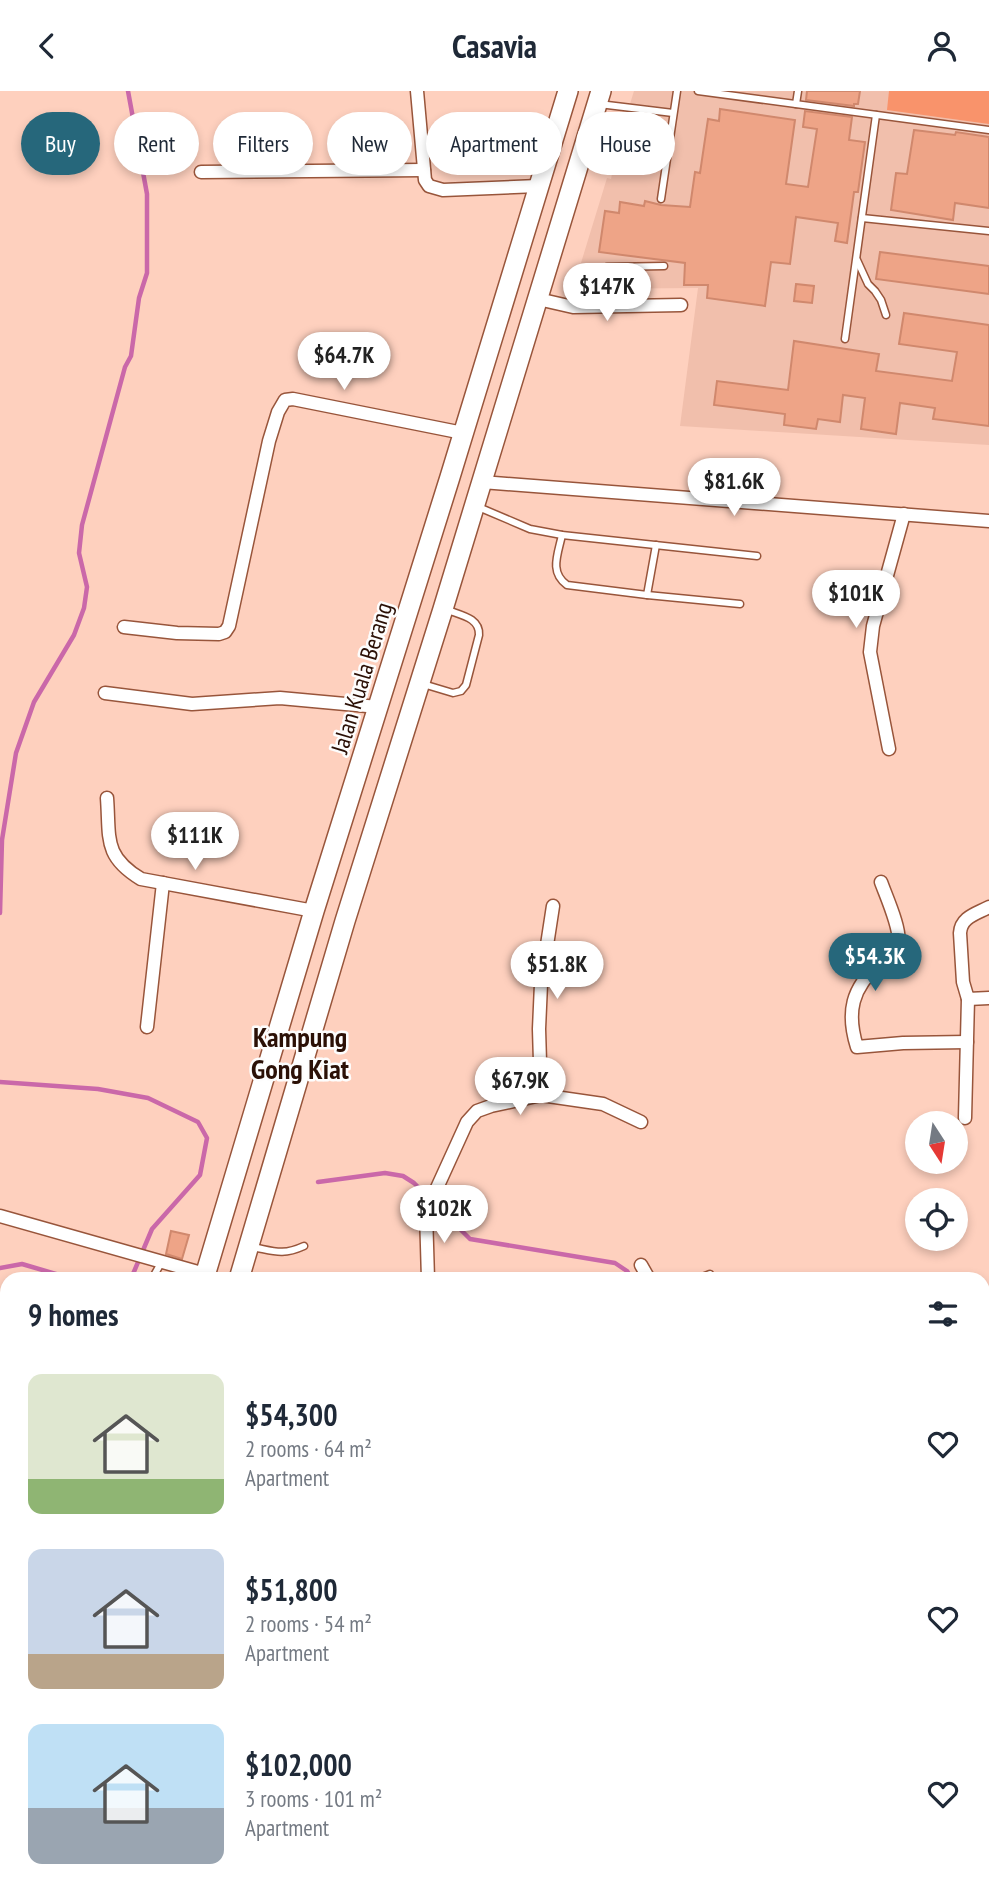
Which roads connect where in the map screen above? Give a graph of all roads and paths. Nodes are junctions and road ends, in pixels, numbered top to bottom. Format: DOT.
graph roads {
  1 [pos="417,91"];
  2 [pos="568,91"];
  3 [pos="677,91"];
  4 [pos="698,91"];
  5 [pos="798,91"];
  6 [pos="599,97"];
  7 [pos="796,104"];
  8 [pos="668,112"];
  9 [pos="673,112"];
  10 [pos="876,115"];
  11 [pos="989,130"];
  12 [pos="424,170"];
  13 [pos="201,172"];
  14 [pos="664,175"];
  15 [pos="538,186"];
  16 [pos="661,199"];
  17 [pos="862,218"];
  18 [pos="989,231"];
  19 [pos="856,258"];
  20 [pos="664,266"];
  21 [pos="607,267"];
  22 [pos="637,267"];
  23 [pos="538,299"];
  24 [pos="681,305"];
  25 [pos="637,306"];
  26 [pos="886,315"];
  27 [pos="845,339"];
  28 [pos="463,433"];
  29 [pos="482,482"];
  30 [pos="475,505"];
  31 [pos="904,515"];
  32 [pos="989,521"];
  33 [pos="562,535"];
  34 [pos="656,545"];
  35 [pos="757,556"];
  36 [pos="648,595"];
  37 [pos="740,604"];
  38 [pos="443,609"];
  39 [pos="124,627"];
  40 [pos="418,686"];
  41 [pos="105,692"];
  42 [pos="378,707"];
  43 [pos="889,749"];
  44 [pos="107,798"];
  45 [pos="881,882"];
  46 [pos="163,883"];
  47 [pos="553,906"];
  48 [pos="989,907"];
  49 [pos="314,912"];
  50 [pos="989,998"];
  51 [pos="968,999"];
  52 [pos="146,1027"];
  53 [pos="967,1042"];
  54 [pos="541,1095"];
  55 [pos="965,1111"];
  56 [pos="641,1122"];
  57 [pos="0,1216"];
  58 [pos="304,1246"];
  59 [pos="249,1247"];
  60 [pos="161,1262"];
  61 [pos="641,1265"];
  62 [pos="156,1272"];
  63 [pos="190,1272"];
  64 [pos="206,1272"];
  65 [pos="241,1272"];
  66 [pos="428,1272"];
  67 [pos="645,1272"];
  1 -- 12 [label="street"];
  2 -- 15 [label="highway, Jalan Kuala Berang"];
  3 -- 9 [label="lane"];
  4 -- 7 [label="lane"];
  5 -- 7 [label="lane"];
  6 -- 8 [label="lane"];
  6 -- 23 [label="highway"];
  7 -- 10 [label="lane"];
  10 -- 11 [label="lane"];
  10 -- 17 [label="lane"];
  12 -- 13 [label="street"];
  12 -- 15 [label="street"];
  14 -- 16 [label="lane"];
  15 -- 28 [label="highway, Jalan Kuala Berang"];
  17 -- 18 [label="lane"];
  17 -- 19 [label="lane"];
  19 -- 26 [label="lane"];
  19 -- 27 [label="lane"];
  20 -- 22 [label="lane"];
  21 -- 22 [label="lane"];
  22 -- 25 [label="lane"];
  23 -- 25 [label="street"];
  23 -- 29 [label="highway"];
  24 -- 25 [label="street"];
  28 -- 39 [label="street"];
  28 -- 42 [label="highway, Jalan Kuala Berang"];
  29 -- 30 [label="highway"];
  29 -- 31 [label="street"];
  30 -- 33 [label="lane"];
  30 -- 38 [label="highway"];
  31 -- 32 [label="street"];
  31 -- 43 [label="street"];
  33 -- 34 [label="lane"];
  33 -- 36 [label="lane"];
  34 -- 35 [label="lane"];
  34 -- 36 [label="lane"];
  36 -- 37 [label="lane"];
  38 -- 40 [label="highway"];
  38 -- 40 [label="lane"];
  40 -- 42 [label="highway"];
  40 -- 59 [label="highway"];
  41 -- 42 [label="street"];
  42 -- 49 [label="highway, Jalan Kuala Berang"];
  44 -- 46 [label="street"];
  45 -- 53 [label="street"];
  46 -- 49 [label="street"];
  46 -- 52 [label="street"];
  47 -- 54 [label="street"];
  48 -- 51 [label="street"];
  49 -- 64 [label="highway, Jalan Kuala Berang"];
  50 -- 51 [label="street"];
  51 -- 53 [label="street"];
  53 -- 55 [label="street"];
  54 -- 56 [label="street"];
  54 -- 66 [label="street"];
  57 -- 60 [label="street"];
  58 -- 59 [label="lane"];
  59 -- 65 [label="highway"];
  60 -- 62 [label="lane"];
  60 -- 63 [label="street"];
  61 -- 67 [label="street"];
}
